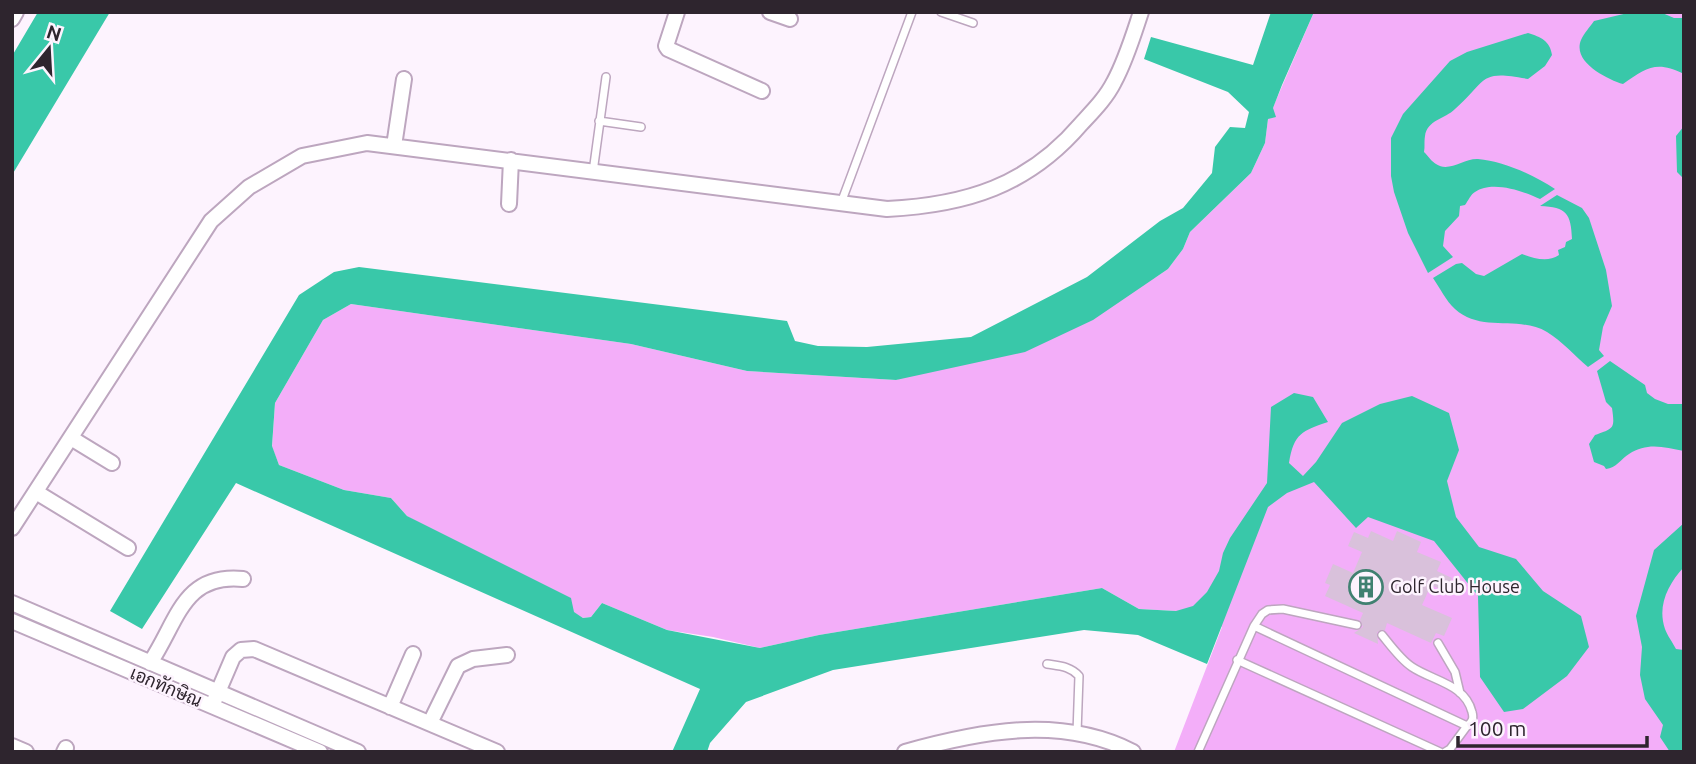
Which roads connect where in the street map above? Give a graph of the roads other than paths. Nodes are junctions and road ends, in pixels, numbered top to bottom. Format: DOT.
graph roads {
  1 [pos="16,12"];
  2 [pos="677,12"];
  3 [pos="770,12"];
  4 [pos="912,12"];
  5 [pos="941,12"];
  6 [pos="1141,12"];
  7 [pos="12,19"];
  8 [pos="790,19"];
  9 [pos="973,23"];
  10 [pos="606,77"];
  11 [pos="404,79"];
  12 [pos="762,91"];
  13 [pos="600,121"];
  14 [pos="640,127"];
  15 [pos="394,146"];
  16 [pos="511,160"];
  17 [pos="593,173"];
  18 [pos="841,203"];
  19 [pos="509,204"];
  20 [pos="71,438"];
  21 [pos="112,463"];
  22 [pos="36,492"];
  23 [pos="12,528"];
  24 [pos="128,548"];
  25 [pos="243,579"];
  26 [pos="12,603"];
  27 [pos="12,621"];
  28 [pos="1357,625"];
  29 [pos="1254,626"];
  30 [pos="1382,635"];
  31 [pos="1438,643"];
  32 [pos="413,654"];
  33 [pos="507,655"];
  34 [pos="1237,660"];
  35 [pos="150,663"];
  36 [pos="1047,664"];
  37 [pos="1461,693"];
  38 [pos="214,699"];
  39 [pos="390,707"];
  40 [pos="430,723"];
  41 [pos="1467,726"];
  42 [pos="1077,733"];
  43 [pos="12,746"];
  44 [pos="26,752"];
  45 [pos="320,752"];
  46 [pos="358,752"];
  47 [pos="497,752"];
  48 [pos="905,752"];
  49 [pos="1133,752"];
  50 [pos="1198,752"];
  51 [pos="1443,752"];
  1 -- 7 [label="street"];
  2 -- 12 [label="street"];
  3 -- 8 [label="street"];
  4 -- 18 [label="lane"];
  5 -- 9 [label="lane"];
  6 -- 18 [label="street"];
  10 -- 13 [label="lane"];
  11 -- 15 [label="street"];
  13 -- 14 [label="lane"];
  13 -- 17 [label="lane"];
  15 -- 16 [label="street"];
  15 -- 20 [label="street"];
  16 -- 17 [label="street"];
  16 -- 19 [label="street"];
  17 -- 18 [label="street"];
  20 -- 21 [label="street"];
  20 -- 22 [label="street"];
  22 -- 23 [label="street"];
  22 -- 24 [label="street"];
  25 -- 35 [label="street"];
  26 -- 35 [label="street"];
  27 -- 38 [label="street, เอกทักษิณ"];
  28 -- 29 [label="lane"];
  29 -- 34 [label="lane"];
  29 -- 41 [label="lane"];
  30 -- 37 [label="lane"];
  31 -- 37 [label="lane"];
  32 -- 39 [label="street"];
  33 -- 40 [label="street"];
  34 -- 50 [label="lane"];
  34 -- 51 [label="lane"];
  35 -- 38 [label="street"];
  36 -- 42 [label="lane"];
  37 -- 41 [label="lane"];
  38 -- 39 [label="street"];
  38 -- 45 [label="street, เอกทักษิณ"];
  38 -- 46 [label="street"];
  39 -- 40 [label="street"];
  40 -- 47 [label="street"];
  41 -- 51 [label="lane"];
  42 -- 48 [label="street"];
  42 -- 49 [label="street"];
  43 -- 44 [label="street"];
}
